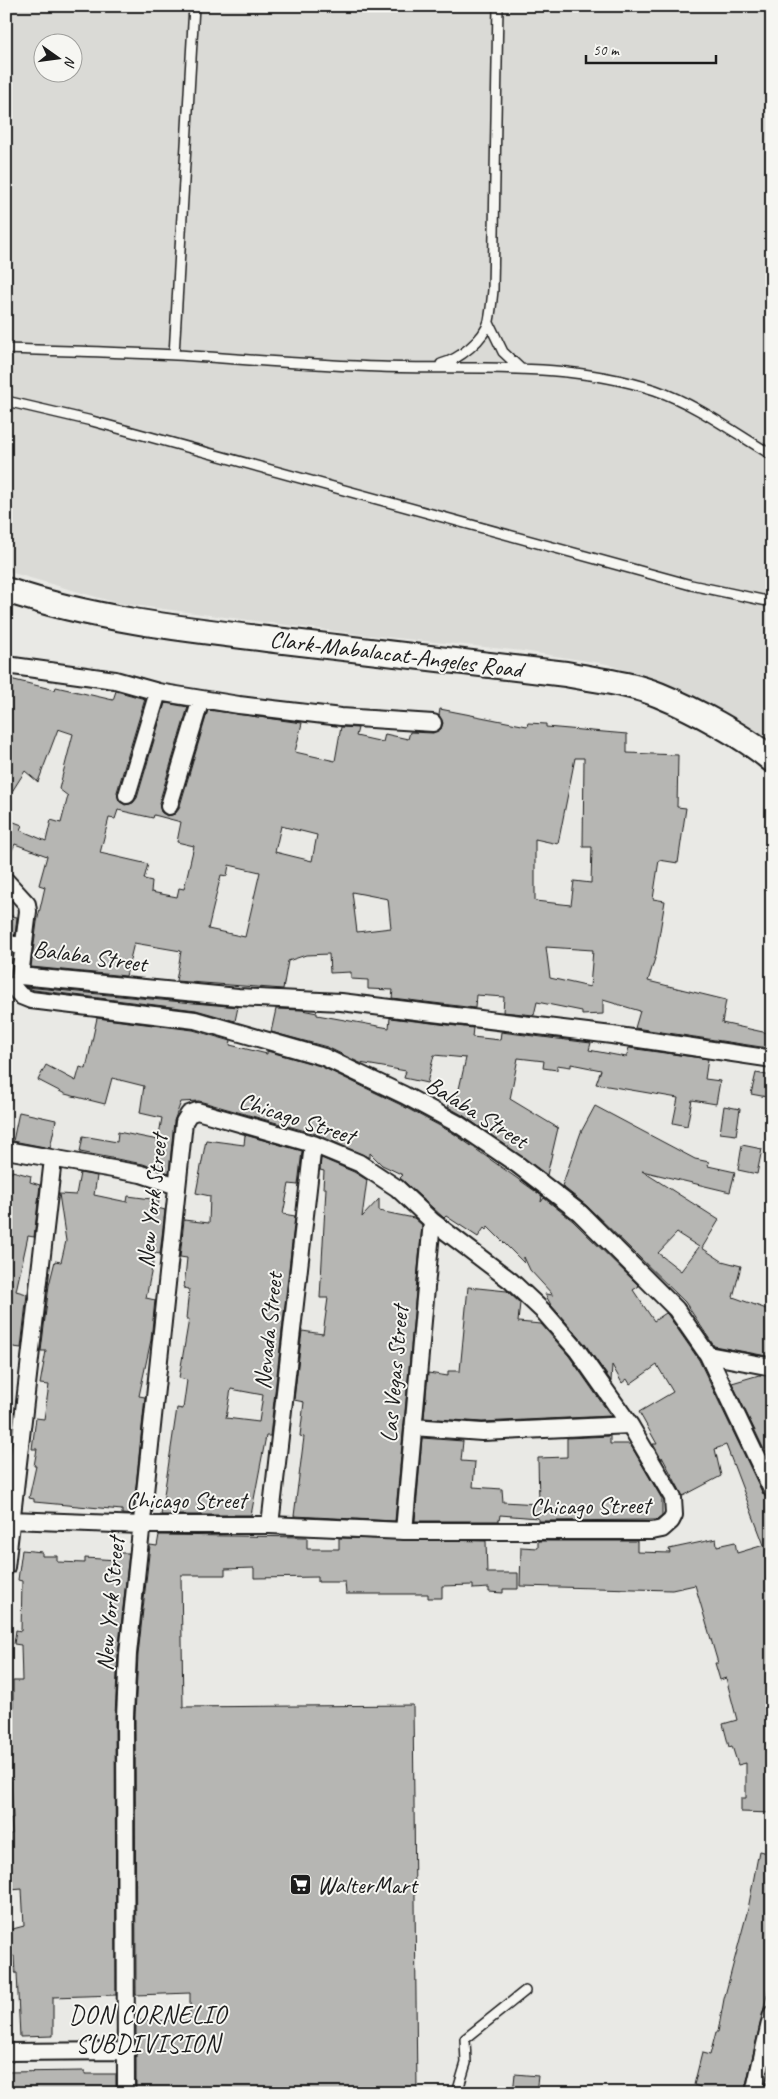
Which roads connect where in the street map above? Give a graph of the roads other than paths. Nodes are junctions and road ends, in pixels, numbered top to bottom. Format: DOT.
graph roads {
  1 [pos="194,6"];
  2 [pos="498,6"];
  3 [pos="489,324"];
  4 [pos="6,349"];
  5 [pos="174,355"];
  6 [pos="435,366"];
  7 [pos="521,368"];
  8 [pos="6,401"];
  9 [pos="772,455"];
  10 [pos="6,590"];
  11 [pos="772,602"];
  12 [pos="6,665"];
  13 [pos="158,692"];
  14 [pos="201,699"];
  15 [pos="432,723"];
  16 [pos="772,760"];
  17 [pos="127,795"];
  18 [pos="169,806"];
  19 [pos="6,881"];
  20 [pos="6,944"];
  21 [pos="24,946"];
  22 [pos="12,984"];
  23 [pos="772,1059"];
  24 [pos="184,1122"];
  25 [pos="313,1144"];
  26 [pos="6,1150"];
  27 [pos="53,1159"];
  28 [pos="177,1186"];
  29 [pos="432,1221"];
  30 [pos="708,1356"];
  31 [pos="772,1367"];
  32 [pos="630,1425"];
  33 [pos="413,1427"];
  34 [pos="772,1490"];
  35 [pos="11,1520"];
  36 [pos="270,1524"];
  37 [pos="142,1525"];
  38 [pos="404,1531"];
  39 [pos="6,1566"];
  40 [pos="525,1990"];
  41 [pos="772,2014"];
  42 [pos="127,2051"];
  43 [pos="6,2052"];
  44 [pos="126,2093"];
  45 [pos="457,2093"];
  46 [pos="754,2093"];
  1 -- 5 [label="lane"];
  2 -- 3 [label="lane"];
  3 -- 6 [label="lane"];
  3 -- 7 [label="lane"];
  4 -- 5 [label="lane"];
  5 -- 6 [label="lane"];
  6 -- 7 [label="lane"];
  7 -- 9 [label="lane"];
  8 -- 11 [label="lane"];
  10 -- 16 [label="main road, Clark-Mabalacat-Angeles Road"];
  12 -- 13 [label="street"];
  13 -- 14 [label="street"];
  13 -- 17 [label="street"];
  14 -- 15 [label="street"];
  14 -- 18 [label="street"];
  19 -- 21 [label="street, Balaba Street"];
  20 -- 21 [label="street"];
  21 -- 22 [label="street, Balaba Street"];
  22 -- 23 [label="street, Balaba Street"];
  22 -- 30 [label="street, Balaba Street"];
  24 -- 25 [label="street, Chicago Street"];
  24 -- 28 [label="street, New York Street"];
  25 -- 29 [label="street, Chicago Street"];
  25 -- 36 [label="street, Nevada Street"];
  26 -- 27 [label="street"];
  27 -- 28 [label="street"];
  27 -- 35 [label="street"];
  28 -- 37 [label="street, New York Street"];
  29 -- 32 [label="street, Chicago Street"];
  29 -- 33 [label="street, Las Vegas Street"];
  30 -- 31 [label="street"];
  30 -- 34 [label="street, Balaba Street"];
  32 -- 33 [label="street"];
  32 -- 38 [label="street, Chicago Street"];
  33 -- 38 [label="street, Las Vegas Street"];
  35 -- 37 [label="street, Chicago Street"];
  35 -- 39 [label="street"];
  36 -- 37 [label="street, Chicago Street"];
  36 -- 38 [label="street, Chicago Street"];
  37 -- 42 [label="street, New York Street"];
  40 -- 45 [label="lane"];
  41 -- 46 [label="street"];
  42 -- 43 [label="street"];
  42 -- 44 [label="street, New York Street"];
}
